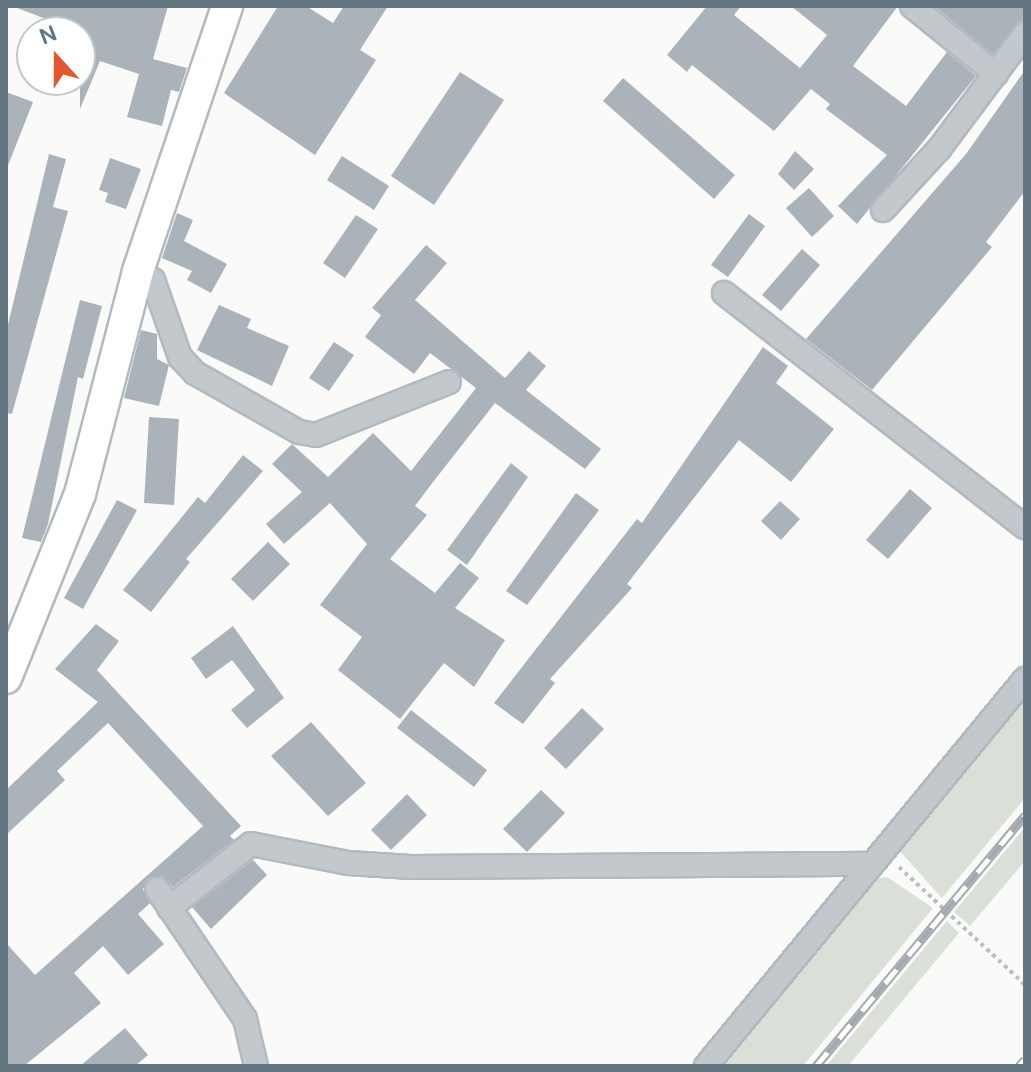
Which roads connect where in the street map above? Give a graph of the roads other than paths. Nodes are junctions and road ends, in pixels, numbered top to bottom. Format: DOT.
graph roads {
  1 [pos="227,6"];
  2 [pos="912,6"];
  3 [pos="1025,34"];
  4 [pos="996,74"];
  5 [pos="883,210"];
  6 [pos="138,271"];
  7 [pos="724,293"];
  8 [pos="449,382"];
  9 [pos="1025,527"];
  10 [pos="6,678"];
  11 [pos="1025,679"];
  12 [pos="877,858"];
  13 [pos="157,889"];
  14 [pos="169,908"];
  15 [pos="256,1066"];
  16 [pos="706,1066"];
  1 -- 6 [label="street"];
  2 -- 4 [label="street"];
  3 -- 4 [label="street"];
  4 -- 5 [label="street"];
  6 -- 8 [label="street"];
  6 -- 10 [label="street"];
  7 -- 9 [label="street"];
  11 -- 12 [label="street"];
  12 -- 14 [label="street"];
  12 -- 16 [label="street"];
  13 -- 14 [label="street"];
  14 -- 15 [label="street"];
}
